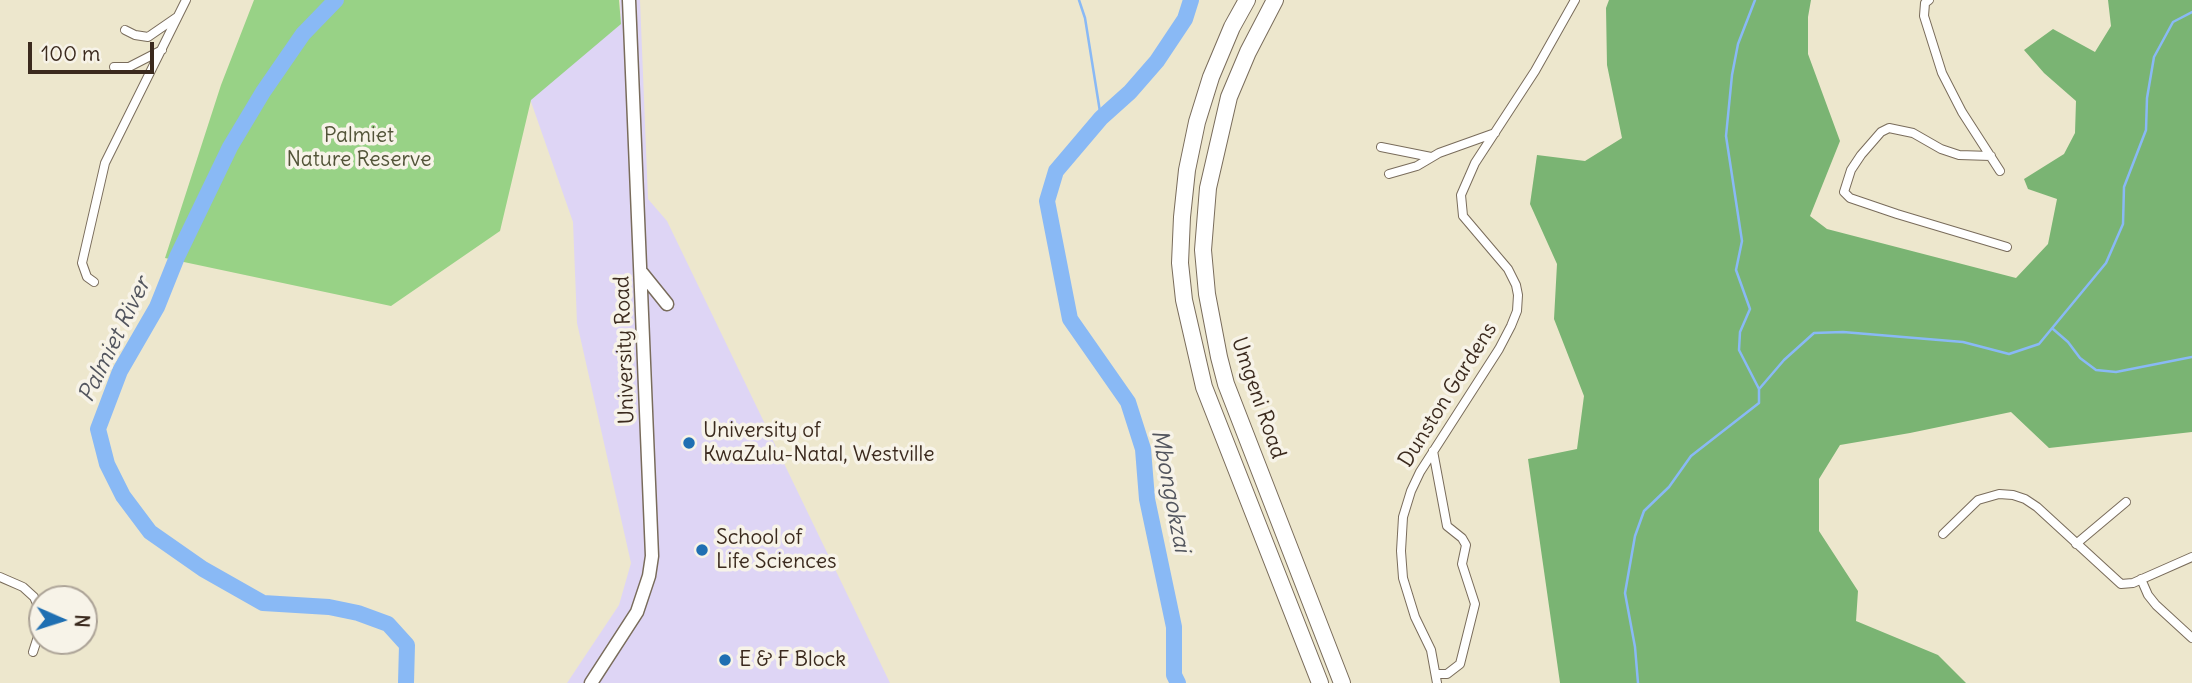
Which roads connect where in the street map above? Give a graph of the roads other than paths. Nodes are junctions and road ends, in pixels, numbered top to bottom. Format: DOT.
graph roads {
  1 [pos="186,0"];
  2 [pos="629,0"];
  3 [pos="1247,0"];
  4 [pos="1275,0"];
  5 [pos="1575,0"];
  6 [pos="1928,0"];
  7 [pos="178,17"];
  8 [pos="125,30"];
  9 [pos="162,50"];
  10 [pos="114,68"];
  11 [pos="1495,134"];
  12 [pos="1381,147"];
  13 [pos="1991,156"];
  14 [pos="1431,157"];
  15 [pos="2000,171"];
  16 [pos="1389,174"];
  17 [pos="2007,247"];
  18 [pos="642,273"];
  19 [pos="94,282"];
  20 [pos="667,304"];
  21 [pos="1433,451"];
  22 [pos="2126,502"];
  23 [pos="1943,534"];
  24 [pos="2076,544"];
  25 [pos="2192,557"];
  26 [pos="0,577"];
  27 [pos="2141,579"];
  28 [pos="28,592"];
  29 [pos="2192,638"];
  30 [pos="1436,679"];
  31 [pos="591,683"];
  32 [pos="1320,683"];
  33 [pos="1342,683"];
  1 -- 7 [label="street"];
  2 -- 18 [label="street, University Road"];
  3 -- 32 [label="highway"];
  4 -- 33 [label="highway, Umgeni Road"];
  5 -- 11 [label="street, Dunston Gardens"];
  6 -- 13 [label="street"];
  7 -- 8 [label="street"];
  7 -- 9 [label="street"];
  9 -- 10 [label="street"];
  9 -- 19 [label="street"];
  11 -- 14 [label="street"];
  11 -- 21 [label="street, Dunston Gardens"];
  12 -- 14 [label="street"];
  13 -- 15 [label="street"];
  13 -- 17 [label="street"];
  14 -- 16 [label="street"];
  18 -- 20 [label="street"];
  18 -- 31 [label="street, University Road"];
  21 -- 30 [label="street, Dunston Gardens"];
  21 -- 30 [label="street"];
  22 -- 24 [label="street"];
  23 -- 24 [label="street"];
  24 -- 27 [label="street"];
  25 -- 27 [label="street"];
  26 -- 28 [label="street"];
  27 -- 29 [label="street"];
}
